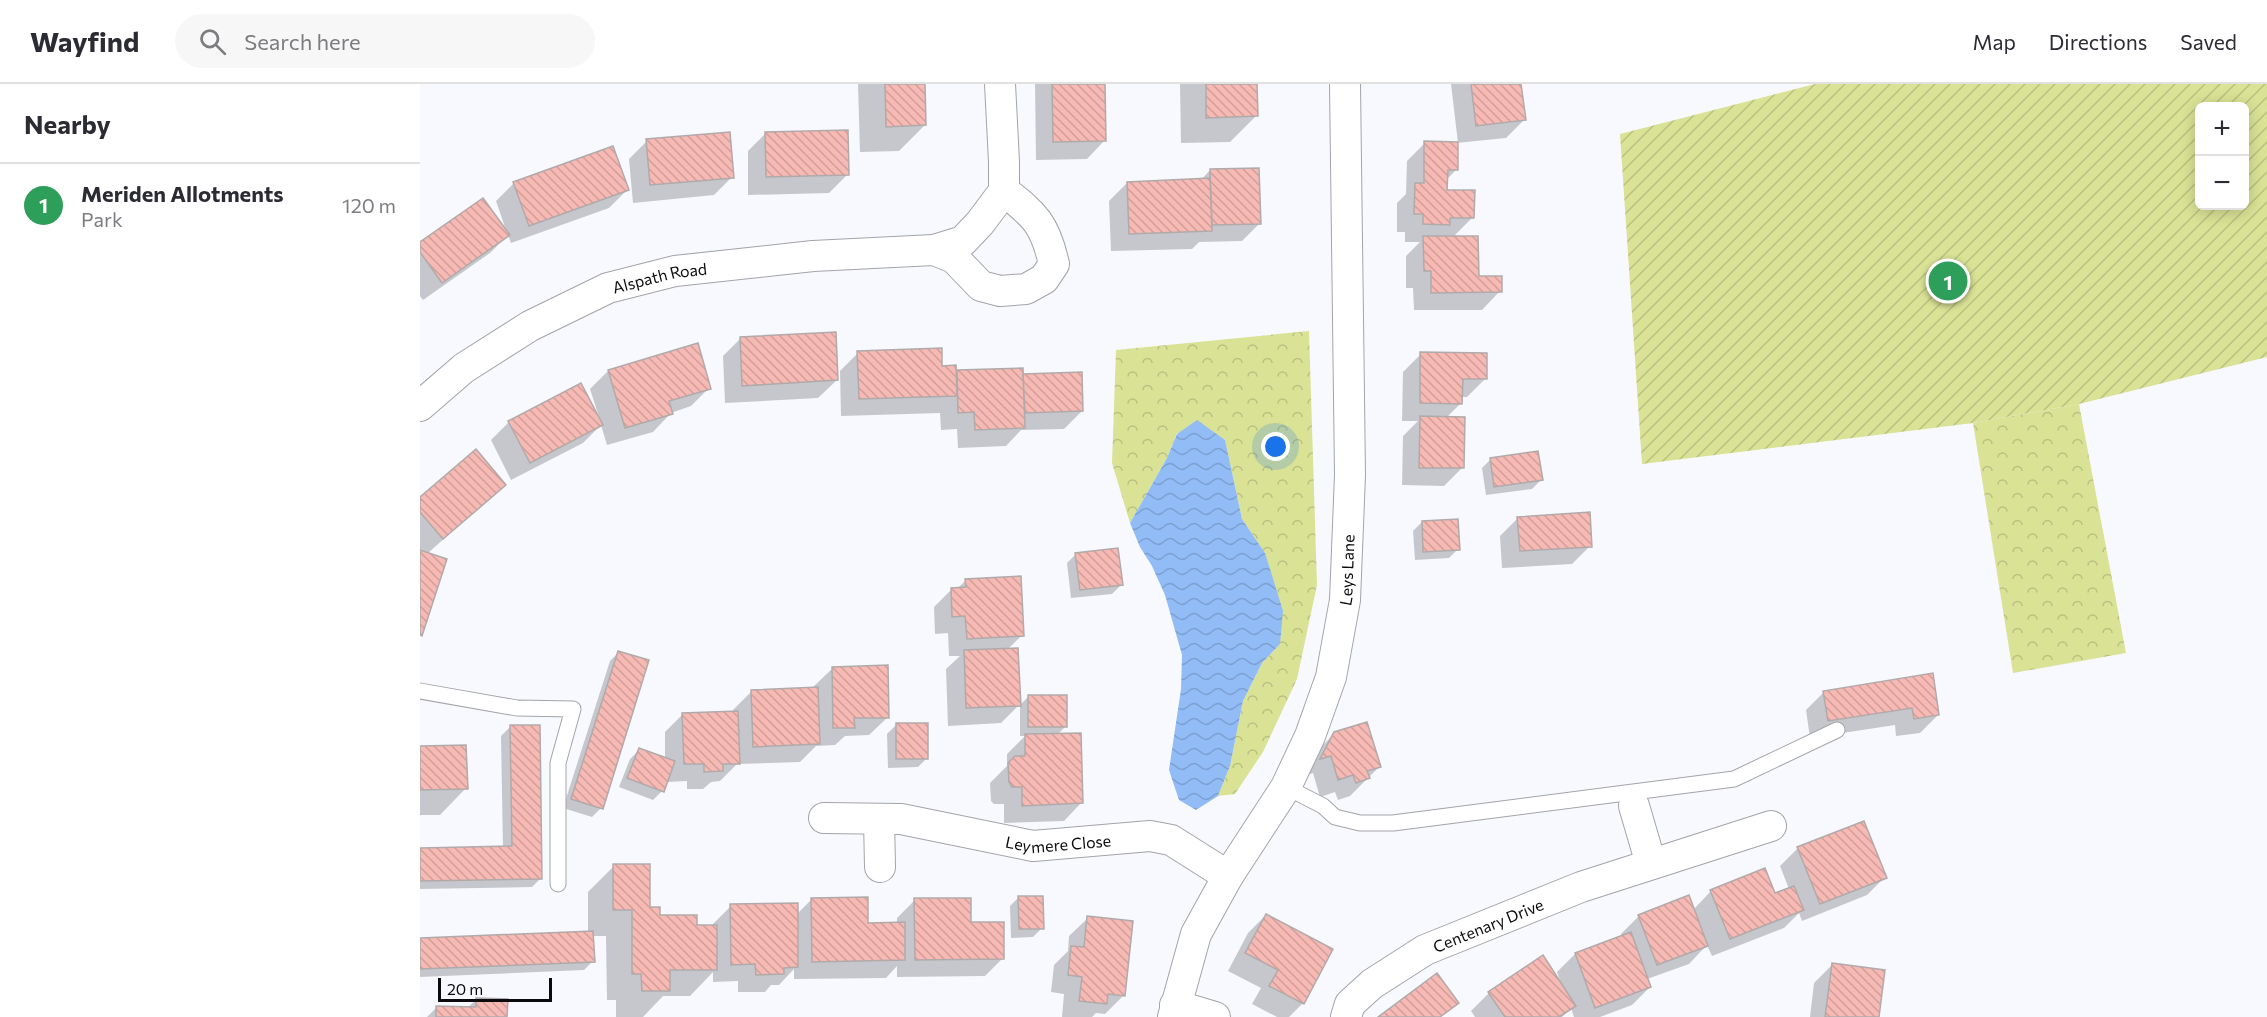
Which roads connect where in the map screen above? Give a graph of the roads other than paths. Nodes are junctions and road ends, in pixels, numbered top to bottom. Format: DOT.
graph roads {
  1 [pos="1000,84"];
  2 [pos="1345,84"];
  3 [pos="1004,191"];
  4 [pos="934,250"];
  5 [pos="420,406"];
  6 [pos="420,691"];
  7 [pos="1837,730"];
  8 [pos="1286,787"];
  9 [pos="1634,806"];
  10 [pos="824,818"];
  11 [pos="879,819"];
  12 [pos="1771,826"];
  13 [pos="1651,864"];
  14 [pos="880,867"];
  15 [pos="1228,876"];
  16 [pos="558,884"];
  17 [pos="1174,1011"];
  18 [pos="1215,1017"];
  19 [pos="1346,1017"];
  1 -- 3 [label="street"];
  2 -- 8 [label="street, Leys Lane"];
  3 -- 4 [label="street, Alspath Road"];
  3 -- 4 [label="street"];
  4 -- 5 [label="street, Alspath Road"];
  6 -- 16 [label="lane"];
  7 -- 8 [label="lane"];
  8 -- 15 [label="street, Leys Lane"];
  9 -- 13 [label="street"];
  10 -- 11 [label="street, Leymere Close"];
  11 -- 14 [label="street"];
  11 -- 15 [label="street, Leymere Close"];
  12 -- 13 [label="street, Centenary Drive"];
  13 -- 19 [label="street, Centenary Drive"];
  15 -- 17 [label="street, Leys Lane"];
  17 -- 18 [label="street"];
}
